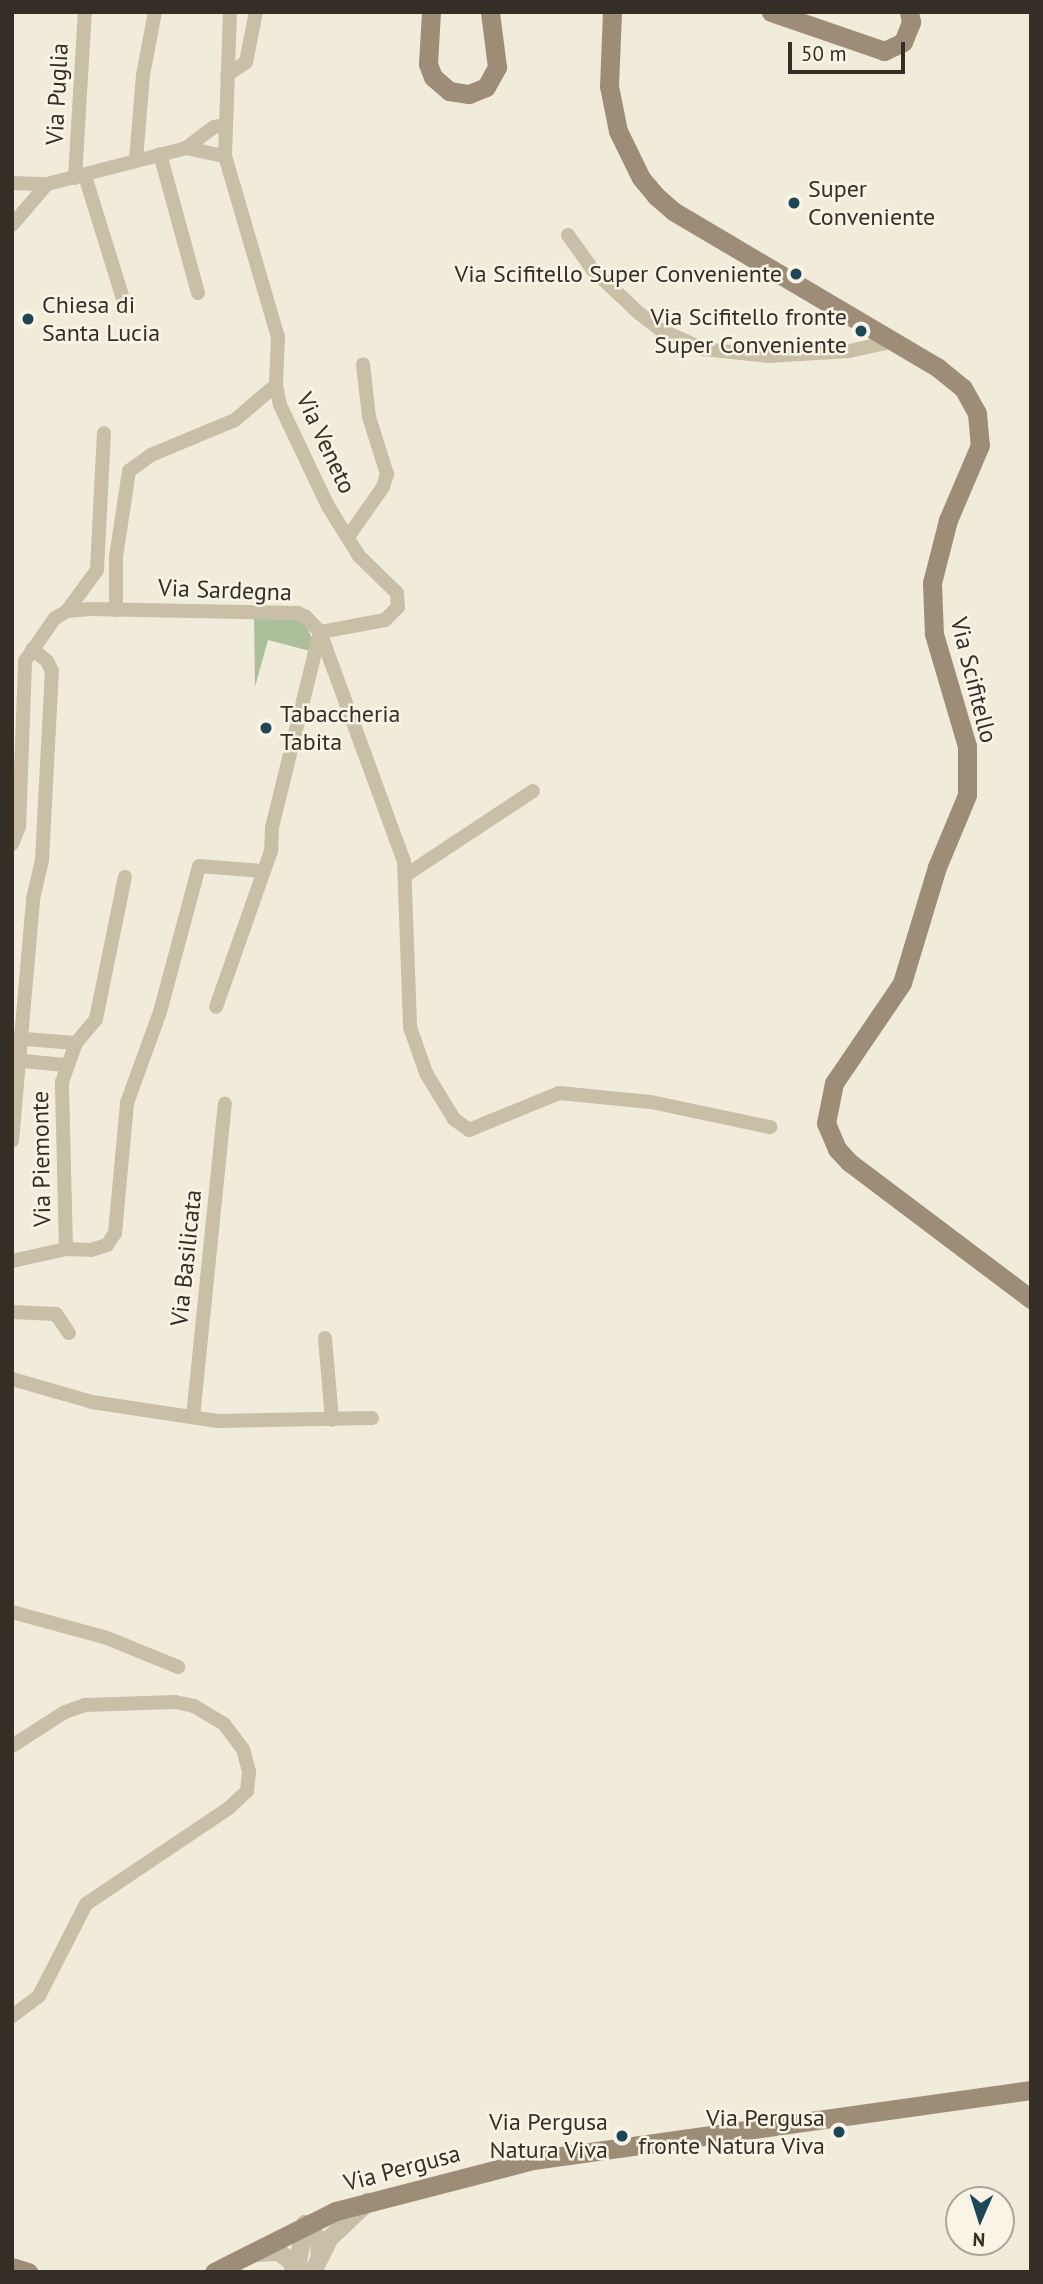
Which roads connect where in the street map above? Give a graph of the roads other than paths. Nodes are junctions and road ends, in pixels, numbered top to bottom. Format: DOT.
graph roads {
  1 [pos="85,12"];
  2 [pos="155,12"];
  3 [pos="230,12"];
  4 [pos="256,12"];
  5 [pos="431,12"];
  6 [pos="490,12"];
  7 [pos="612,12"];
  8 [pos="771,12"];
  9 [pos="911,14"];
  10 [pos="227,75"];
  11 [pos="224,125"];
  12 [pos="186,148"];
  13 [pos="160,154"];
  14 [pos="225,156"];
  15 [pos="136,160"];
  16 [pos="80,177"];
  17 [pos="12,183"];
  18 [pos="47,184"];
  19 [pos="12,225"];
  20 [pos="568,235"];
  21 [pos="198,293"];
  22 [pos="124,302"];
  23 [pos="894,341"];
  24 [pos="363,364"];
  25 [pos="276,385"];
  26 [pos="104,433"];
  27 [pos="348,537"];
  28 [pos="116,610"];
  29 [pos="67,611"];
  30 [pos="320,632"];
  31 [pos="32,649"];
  32 [pos="533,790"];
  33 [pos="12,844"];
  34 [pos="263,871"];
  35 [pos="406,875"];
  36 [pos="125,877"];
  37 [pos="216,1007"];
  38 [pos="16,1038"];
  39 [pos="76,1043"];
  40 [pos="16,1060"];
  41 [pos="65,1065"];
  42 [pos="225,1104"];
  43 [pos="771,1127"];
  44 [pos="12,1141"];
  45 [pos="66,1249"];
  46 [pos="12,1261"];
  47 [pos="1030,1299"];
  48 [pos="12,1312"];
  49 [pos="69,1333"];
  50 [pos="325,1338"];
  51 [pos="12,1379"];
  52 [pos="193,1417"];
  53 [pos="372,1418"];
  54 [pos="331,1420"];
  55 [pos="12,1612"];
  56 [pos="178,1667"];
  57 [pos="12,1746"];
  58 [pos="12,2016"];
  59 [pos="1031,2090"];
  60 [pos="368,2202"];
  61 [pos="305,2224"];
  62 [pos="249,2253"];
  63 [pos="316,2264"];
  64 [pos="12,2267"];
  65 [pos="28,2272"];
  66 [pos="214,2272"];
  67 [pos="295,2272"];
  1 -- 16 [label="street, Via Puglia"];
  2 -- 15 [label="street"];
  3 -- 10 [label="street, Via Veneto"];
  4 -- 10 [label="street"];
  5 -- 6 [label="main road"];
  7 -- 23 [label="main road, Via Scifitello"];
  8 -- 9 [label="main road"];
  10 -- 11 [label="street, Via Veneto"];
  11 -- 12 [label="street"];
  11 -- 14 [label="street, Via Veneto"];
  12 -- 13 [label="street"];
  12 -- 14 [label="street"];
  13 -- 15 [label="street"];
  13 -- 21 [label="street"];
  14 -- 25 [label="street, Via Veneto"];
  15 -- 16 [label="street"];
  16 -- 18 [label="street"];
  16 -- 22 [label="street, Via Puglia"];
  17 -- 18 [label="street"];
  18 -- 19 [label="street"];
  20 -- 23 [label="street"];
  23 -- 47 [label="main road, Via Scifitello"];
  24 -- 27 [label="street"];
  25 -- 27 [label="street, Via Veneto"];
  25 -- 28 [label="street"];
  26 -- 29 [label="street"];
  27 -- 30 [label="street, Via Veneto"];
  28 -- 29 [label="street, Via Sardegna"];
  28 -- 30 [label="street, Via Sardegna"];
  29 -- 31 [label="street"];
  30 -- 34 [label="street"];
  30 -- 35 [label="street"];
  31 -- 33 [label="street"];
  31 -- 38 [label="street"];
  32 -- 35 [label="street"];
  34 -- 37 [label="street"];
  34 -- 45 [label="street, Via Piemonte"];
  35 -- 43 [label="street"];
  36 -- 39 [label="street, Via Piemonte"];
  38 -- 39 [label="street"];
  38 -- 40 [label="street, Via Piemonte"];
  39 -- 41 [label="street, Via Piemonte"];
  40 -- 41 [label="street"];
  40 -- 44 [label="street, Via Piemonte"];
  41 -- 45 [label="street, Via Piemonte"];
  42 -- 52 [label="street, Via Basilicata"];
  45 -- 46 [label="street"];
  48 -- 49 [label="street"];
  50 -- 54 [label="street"];
  51 -- 52 [label="street"];
  52 -- 54 [label="street"];
  53 -- 54 [label="street"];
  55 -- 56 [label="street"];
  57 -- 58 [label="street"];
  59 -- 60 [label="main road, Via Pergusa"];
  60 -- 61 [label="main road, Via Pergusa"];
  60 -- 63 [label="street"];
  61 -- 62 [label="main road, Via Pergusa"];
  61 -- 63 [label="street"];
  61 -- 67 [label="street"];
  62 -- 66 [label="main road, Via Pergusa"];
  62 -- 67 [label="street"];
  64 -- 65 [label="main road"];
}
